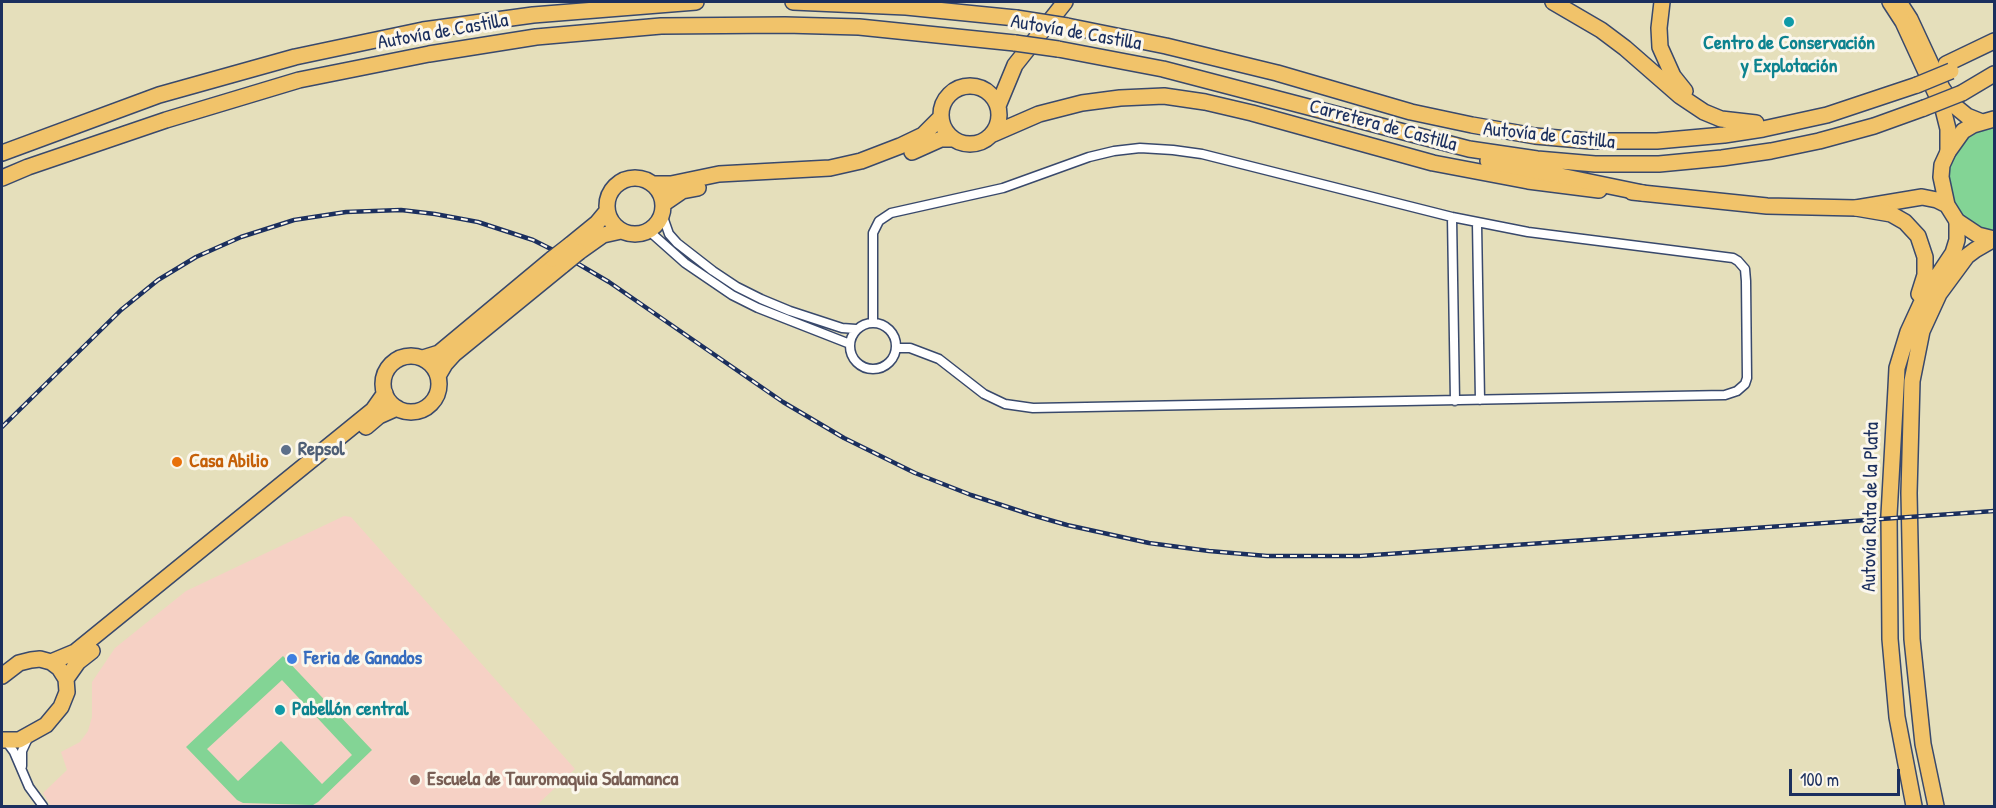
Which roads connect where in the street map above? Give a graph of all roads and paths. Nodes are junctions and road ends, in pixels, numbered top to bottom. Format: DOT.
graph roads {
  1 [pos="696,2"];
  2 [pos="793,2"];
  3 [pos="1065,2"];
  4 [pos="1553,2"];
  5 [pos="1662,2"];
  6 [pos="1890,2"];
  7 [pos="1899,2"];
  8 [pos="1995,41"];
  9 [pos="1995,49"];
  10 [pos="1015,65"];
  11 [pos="1948,68"];
  12 [pos="1995,74"];
  13 [pos="1916,82"];
  14 [pos="978,87"];
  15 [pos="1882,91"];
  16 [pos="998,106"];
  17 [pos="941,117"];
  18 [pos="1357,119"];
  19 [pos="1988,121"];
  20 [pos="993,134"];
  21 [pos="954,139"];
  22 [pos="1948,152"];
  23 [pos="2,153"];
  24 [pos="2,178"];
  25 [pos="652,184"];
  26 [pos="1643,194"];
  27 [pos="1947,205"];
  28 [pos="1856,208"];
  29 [pos="663,209"];
  30 [pos="608,211"];
  31 [pos="1452,217"];
  32 [pos="1957,221"];
  33 [pos="1477,223"];
  34 [pos="621,231"];
  35 [pos="649,231"];
  36 [pos="1994,239"];
  37 [pos="583,242"];
  38 [pos="558,262"];
  39 [pos="873,322"];
  40 [pos="856,329"];
  41 [pos="850,344"];
  42 [pos="896,348"];
  43 [pos="423,358"];
  44 [pos="1897,368"];
  45 [pos="438,376"];
  46 [pos="385,393"];
  47 [pos="1480,400"];
  48 [pos="1455,401"];
  49 [pos="397,408"];
  50 [pos="51,662"];
  51 [pos="2,676"];
  52 [pos="66,679"];
  53 [pos="29,735"];
  54 [pos="4,740"];
  55 [pos="24,776"];
  56 [pos="43,807"];
  57 [pos="1914,807"];
  58 [pos="1936,807"];
  1 -- 23 [label="highway, Autovía de Castilla"];
  2 -- 13 [label="highway, Autovía de Castilla, bridge"];
  3 -- 10 [label="highway"];
  4 -- 15 [label="highway"];
  5 -- 15 [label="highway"];
  6 -- 22 [label="highway"];
  7 -- 19 [label="highway"];
  8 -- 11 [label="highway"];
  9 -- 11 [label="highway, Autovía de Castilla"];
  10 -- 14 [label="highway"];
  10 -- 16 [label="highway"];
  11 -- 13 [label="highway, Autovía de Castilla, bridge"];
  12 -- 18 [label="highway, Autovía de Castilla, bridge"];
  13 -- 15 [label="highway"];
  14 -- 16 [label="highway"];
  14 -- 17 [label="highway"];
  16 -- 20 [label="highway"];
  17 -- 21 [label="highway"];
  17 -- 25 [label="highway"];
  18 -- 24 [label="highway, Autovía de Castilla, bridge"];
  18 -- 26 [label="highway"];
  19 -- 22 [label="highway"];
  20 -- 21 [label="highway"];
  20 -- 26 [label="highway, Carretera de Castilla"];
  21 -- 29 [label="highway"];
  22 -- 27 [label="highway"];
  25 -- 29 [label="highway"];
  25 -- 30 [label="highway"];
  26 -- 28 [label="highway, Carretera de Castilla"];
  27 -- 28 [label="highway, Carretera de Castilla"];
  27 -- 32 [label="highway"];
  28 -- 44 [label="highway"];
  29 -- 35 [label="highway"];
  29 -- 40 [label="street"];
  30 -- 34 [label="highway"];
  30 -- 37 [label="highway"];
  31 -- 33 [label="street"];
  31 -- 39 [label="street"];
  31 -- 48 [label="street"];
  32 -- 36 [label="highway"];
  32 -- 44 [label="highway, Autovía Ruta de la Plata"];
  33 -- 47 [label="street"];
  33 -- 47 [label="street"];
  34 -- 35 [label="highway"];
  34 -- 37 [label="highway"];
  35 -- 41 [label="street"];
  36 -- 58 [label="highway, Autovía Ruta de la Plata"];
  37 -- 38 [label="highway, bridge"];
  38 -- 43 [label="highway"];
  38 -- 45 [label="highway"];
  39 -- 40 [label="street"];
  39 -- 42 [label="street"];
  40 -- 41 [label="street"];
  41 -- 42 [label="street"];
  42 -- 48 [label="street"];
  43 -- 45 [label="highway"];
  43 -- 46 [label="highway"];
  44 -- 57 [label="highway, Autovía Ruta de la Plata"];
  45 -- 49 [label="highway"];
  46 -- 49 [label="highway"];
  46 -- 50 [label="highway"];
  47 -- 48 [label="street"];
  49 -- 52 [label="highway"];
  50 -- 51 [label="highway"];
  50 -- 52 [label="highway"];
  52 -- 53 [label="highway"];
  53 -- 54 [label="highway"];
  53 -- 55 [label="street"];
  54 -- 55 [label="street"];
  55 -- 56 [label="street"];
}
